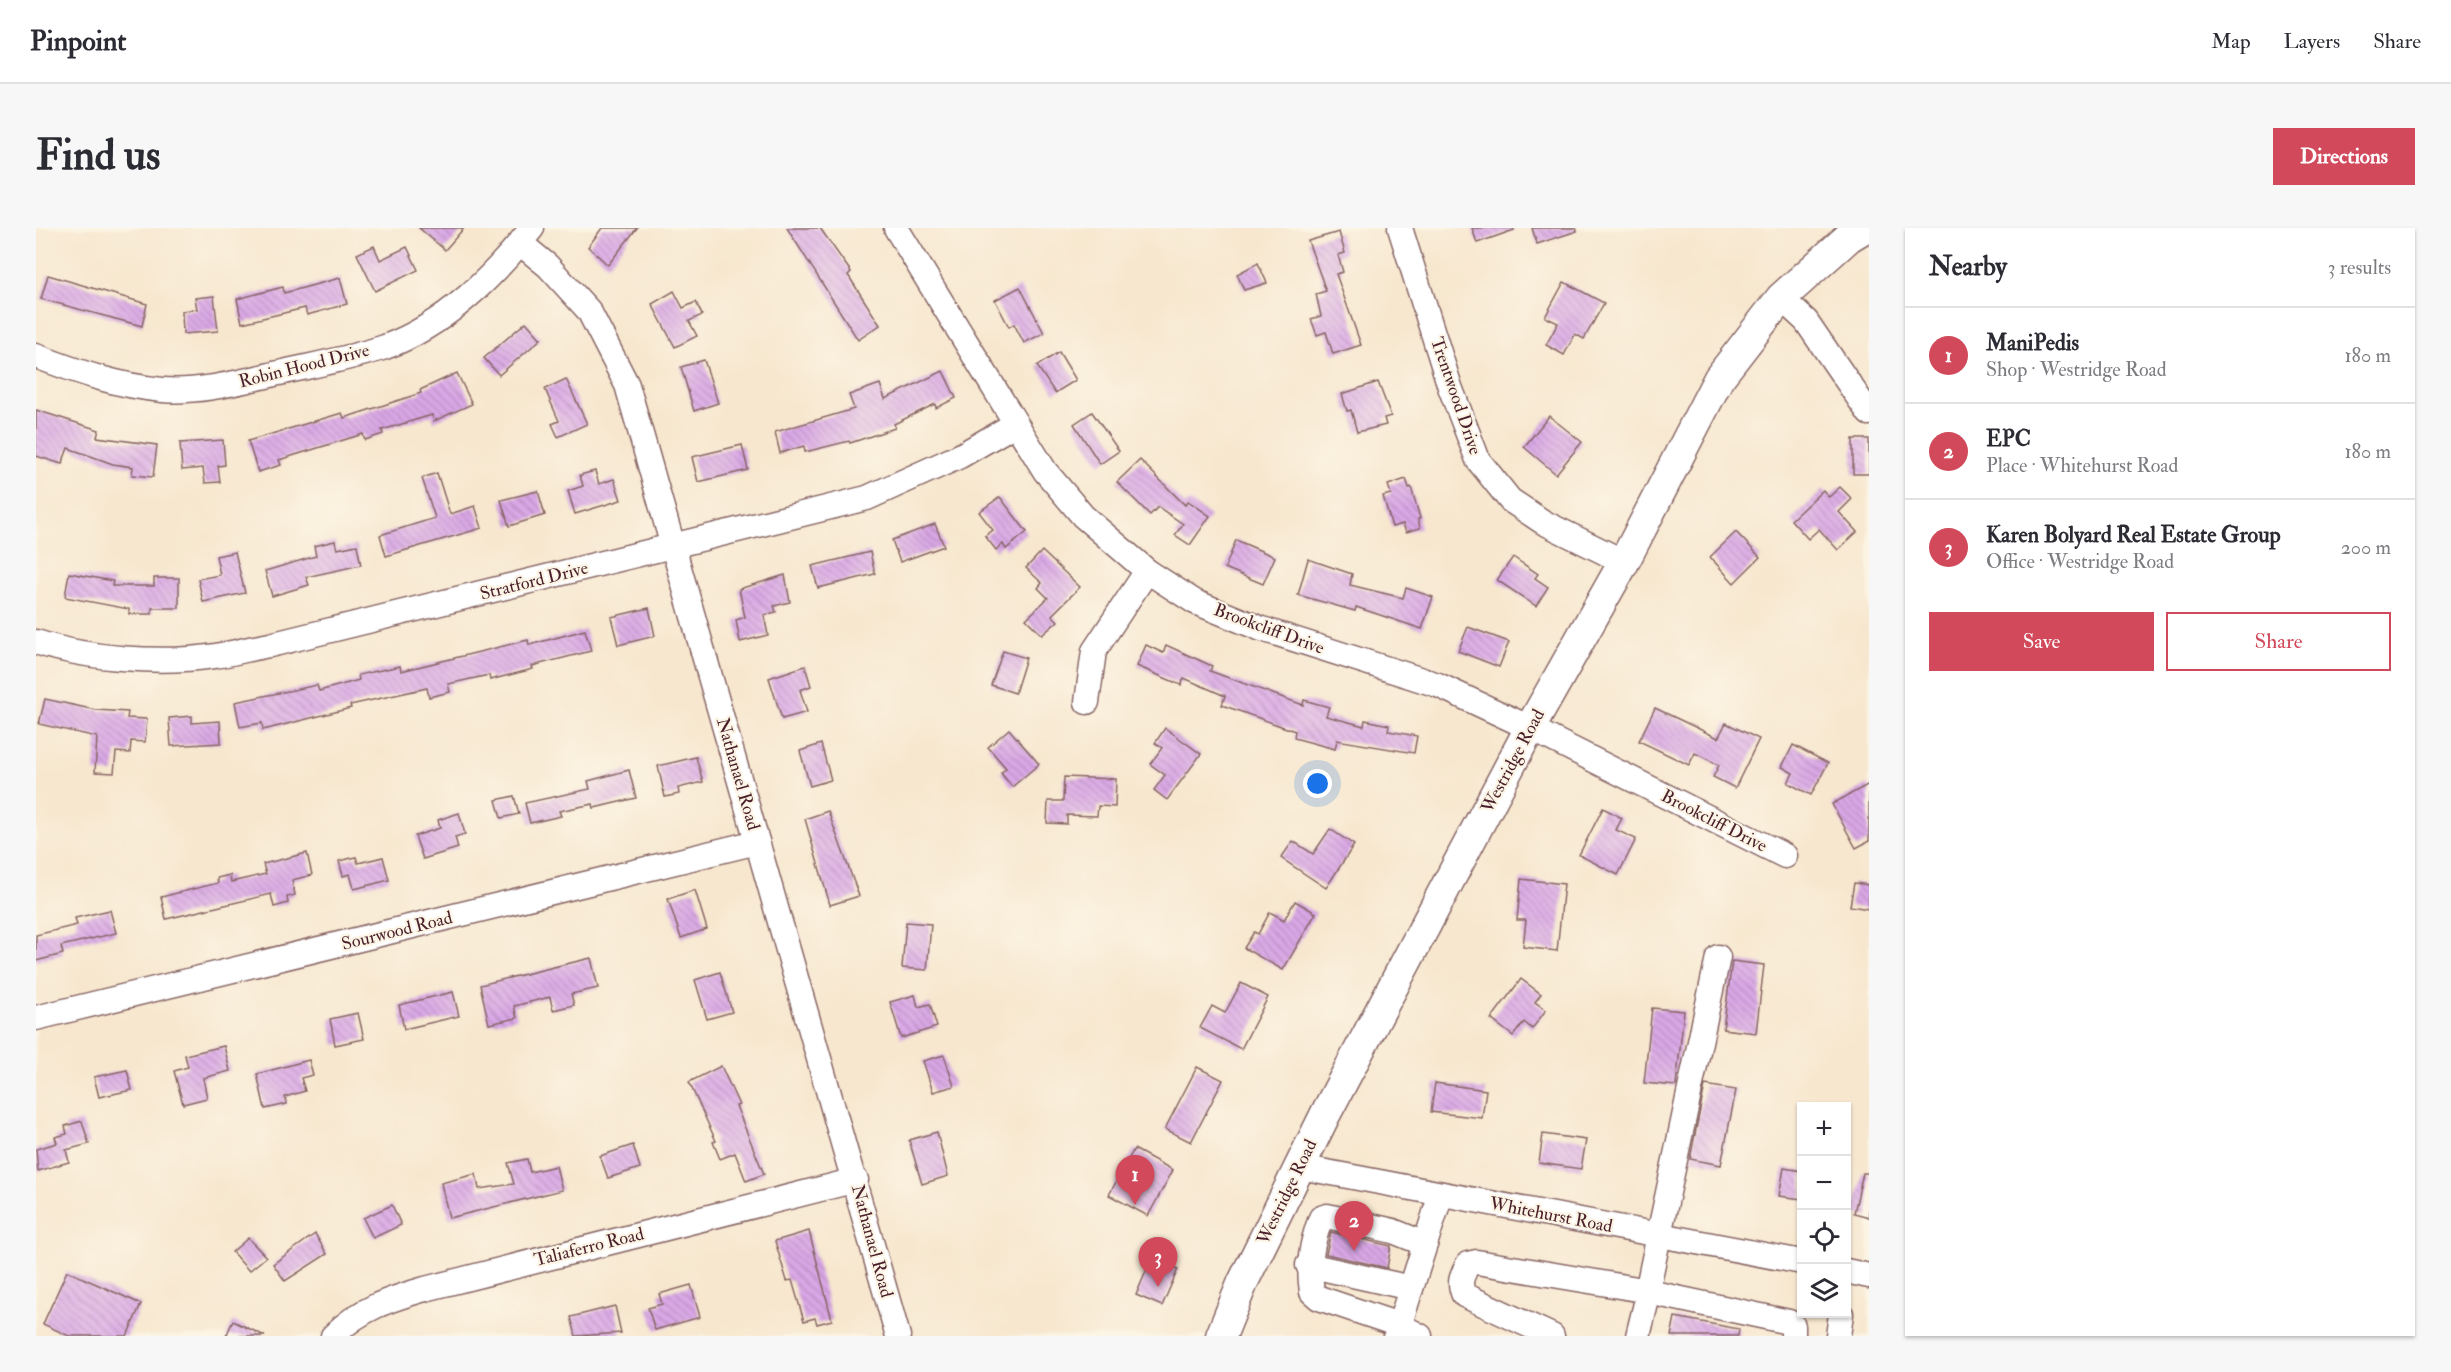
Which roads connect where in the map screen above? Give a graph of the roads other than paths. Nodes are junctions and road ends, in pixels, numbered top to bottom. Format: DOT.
graph roads {
  1 [pos="896,228"];
  2 [pos="1400,228"];
  3 [pos="1864,228"];
  4 [pos="526,236"];
  5 [pos="1780,298"];
  6 [pos="36,356"];
  7 [pos="1869,413"];
  8 [pos="1016,424"];
  9 [pos="674,546"];
  10 [pos="1624,562"];
  11 [pos="1147,571"];
  12 [pos="36,642"];
  13 [pos="1087,702"];
  14 [pos="1530,728"];
  15 [pos="757,842"];
  16 [pos="1785,856"];
  17 [pos="1718,957"];
  18 [pos="36,1018"];
  19 [pos="1300,1167"];
  20 [pos="856,1180"];
  21 [pos="1441,1194"];
  22 [pos="1659,1236"];
  23 [pos="1425,1244"];
  24 [pos="1797,1261"];
  25 [pos="1308,1265"];
  26 [pos="1411,1288"];
  27 [pos="1649,1291"];
  28 [pos="1840,1318"];
  29 [pos="1405,1333"];
  30 [pos="333,1336"];
  31 [pos="898,1336"];
  32 [pos="1221,1336"];
  33 [pos="1552,1336"];
  34 [pos="1638,1336"];
  35 [pos="1793,1336"];
  36 [pos="1838,1336"];
  1 -- 8 [label="street, Brookcliff Drive"];
  2 -- 10 [label="street, Trentwood Drive"];
  3 -- 5 [label="main road, Westridge Road"];
  4 -- 6 [label="street, Robin Hood Drive"];
  4 -- 9 [label="street, Nathanael Road"];
  5 -- 7 [label="street"];
  5 -- 10 [label="main road, Westridge Road"];
  8 -- 9 [label="street, Stratford Drive"];
  8 -- 11 [label="street, Brookcliff Drive"];
  9 -- 12 [label="street, Stratford Drive"];
  9 -- 15 [label="street, Nathanael Road"];
  10 -- 14 [label="main road, Westridge Road"];
  11 -- 13 [label="street"];
  11 -- 14 [label="street, Brookcliff Drive"];
  14 -- 16 [label="street, Brookcliff Drive"];
  14 -- 19 [label="main road, Westridge Road"];
  15 -- 18 [label="street, Sourwood Road"];
  15 -- 20 [label="street, Nathanael Road"];
  17 -- 22 [label="street"];
  19 -- 21 [label="street, Whitehurst Road"];
  19 -- 32 [label="main road, Westridge Road"];
  20 -- 30 [label="street, Taliaferro Road"];
  20 -- 31 [label="street, Nathanael Road"];
  21 -- 22 [label="street, Whitehurst Road"];
  21 -- 23 [label="street"];
  22 -- 24 [label="street, Whitehurst Road"];
  22 -- 27 [label="street"];
  23 -- 25 [label="street"];
  23 -- 26 [label="street"];
  25 -- 26 [label="street"];
  25 -- 29 [label="street"];
  26 -- 29 [label="street"];
  27 -- 33 [label="street"];
  27 -- 34 [label="street"];
  27 -- 35 [label="street"];
  28 -- 36 [label="street"];
}
